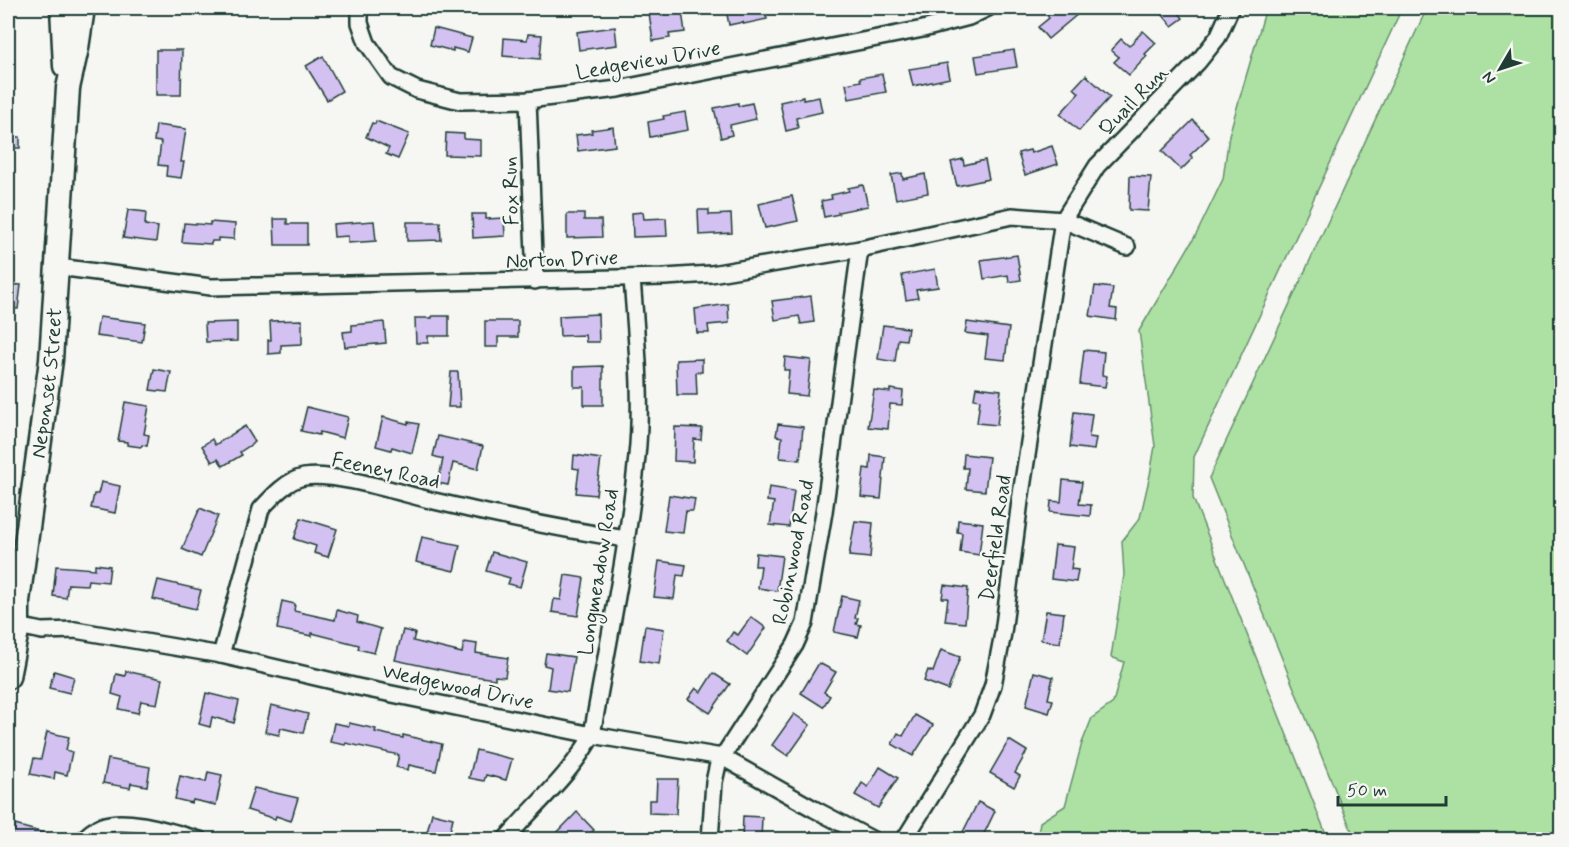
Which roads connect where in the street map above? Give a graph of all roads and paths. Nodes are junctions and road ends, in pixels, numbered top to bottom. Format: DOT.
graph roads {
  1 [pos="62,8"];
  2 [pos="83,8"];
  3 [pos="360,8"];
  4 [pos="988,8"];
  5 [pos="1231,8"];
  6 [pos="68,88"];
  7 [pos="528,100"];
  8 [pos="1063,220"];
  9 [pos="1127,246"];
  10 [pos="860,249"];
  11 [pos="58,267"];
  12 [pos="633,278"];
  13 [pos="535,281"];
  14 [pos="626,539"];
  15 [pos="13,599"];
  16 [pos="18,626"];
  17 [pos="220,655"];
  18 [pos="8,676"];
  19 [pos="592,735"];
  20 [pos="722,757"];
  21 [pos="83,840"];
  22 [pos="200,840"];
  23 [pos="505,840"];
  24 [pos="710,840"];
  25 [pos="873,840"];
  26 [pos="904,840"];
  1 -- 6 [label="main road, Neponset Street"];
  2 -- 6 [label="main road, Neponset Street"];
  3 -- 7 [label="street, Ledgeview Drive"];
  4 -- 7 [label="street, Ledgeview Drive"];
  5 -- 8 [label="street, Quail Run"];
  6 -- 11 [label="main road, Neponset Street"];
  7 -- 13 [label="street, Fox Run"];
  8 -- 9 [label="street, Norton Drive"];
  8 -- 10 [label="street, Norton Drive"];
  8 -- 26 [label="street, Deerfield Road"];
  10 -- 12 [label="street, Norton Drive"];
  10 -- 20 [label="street, Robinwood Road"];
  11 -- 13 [label="street, Norton Drive"];
  11 -- 15 [label="main road, Neponset Street"];
  12 -- 13 [label="street, Norton Drive"];
  12 -- 14 [label="street, Longmeadow Road"];
  14 -- 17 [label="street, Feeney Road"];
  14 -- 19 [label="street, Longmeadow Road"];
  15 -- 16 [label="main road, Neponset Street"];
  16 -- 17 [label="street, Wedgewood Drive"];
  16 -- 18 [label="main road, Neponset Street"];
  17 -- 19 [label="street, Wedgewood Drive"];
  19 -- 20 [label="street, Wedgewood Drive"];
  19 -- 23 [label="street, Longmeadow Road"];
  20 -- 24 [label="street, Robinwood Road"];
  20 -- 25 [label="street, Wedgewood Drive"];
  21 -- 22 [label="street"];
}
